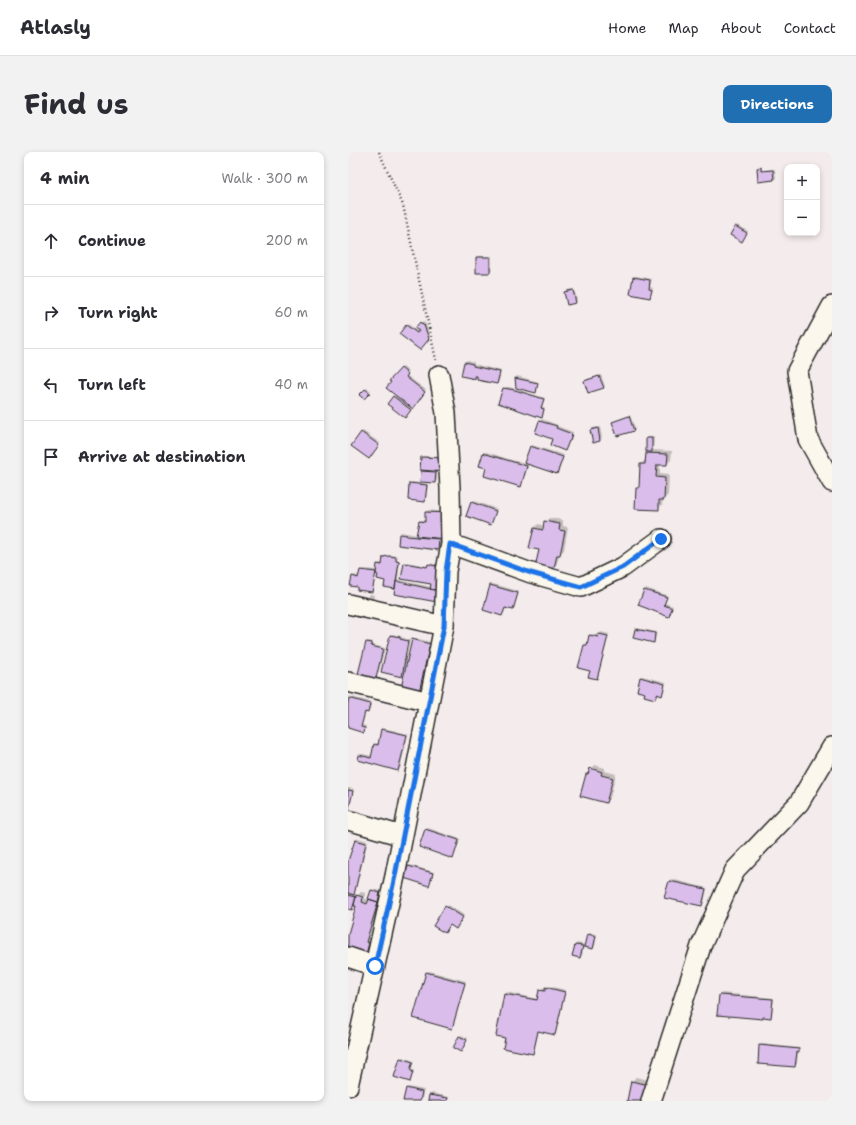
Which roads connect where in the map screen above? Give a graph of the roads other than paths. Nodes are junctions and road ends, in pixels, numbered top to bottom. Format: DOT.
graph roads {
  1 [pos="832,306"];
  2 [pos="439,375"];
  3 [pos="832,482"];
  4 [pos="661,539"];
  5 [pos="450,544"];
  6 [pos="348,604"];
  7 [pos="444,626"];
  8 [pos="348,682"];
  9 [pos="429,702"];
  10 [pos="832,747"];
  11 [pos="348,820"];
  12 [pos="402,836"];
  13 [pos="348,957"];
  14 [pos="375,966"];
  15 [pos="348,1086"];
  16 [pos="651,1101"];
  1 -- 3 [label="street"];
  2 -- 5 [label="street"];
  4 -- 5 [label="street"];
  5 -- 7 [label="street"];
  6 -- 7 [label="street"];
  7 -- 9 [label="street"];
  8 -- 9 [label="street"];
  9 -- 12 [label="street"];
  10 -- 16 [label="street"];
  11 -- 12 [label="street"];
  12 -- 14 [label="street"];
  13 -- 14 [label="street"];
  14 -- 15 [label="street"];
}
